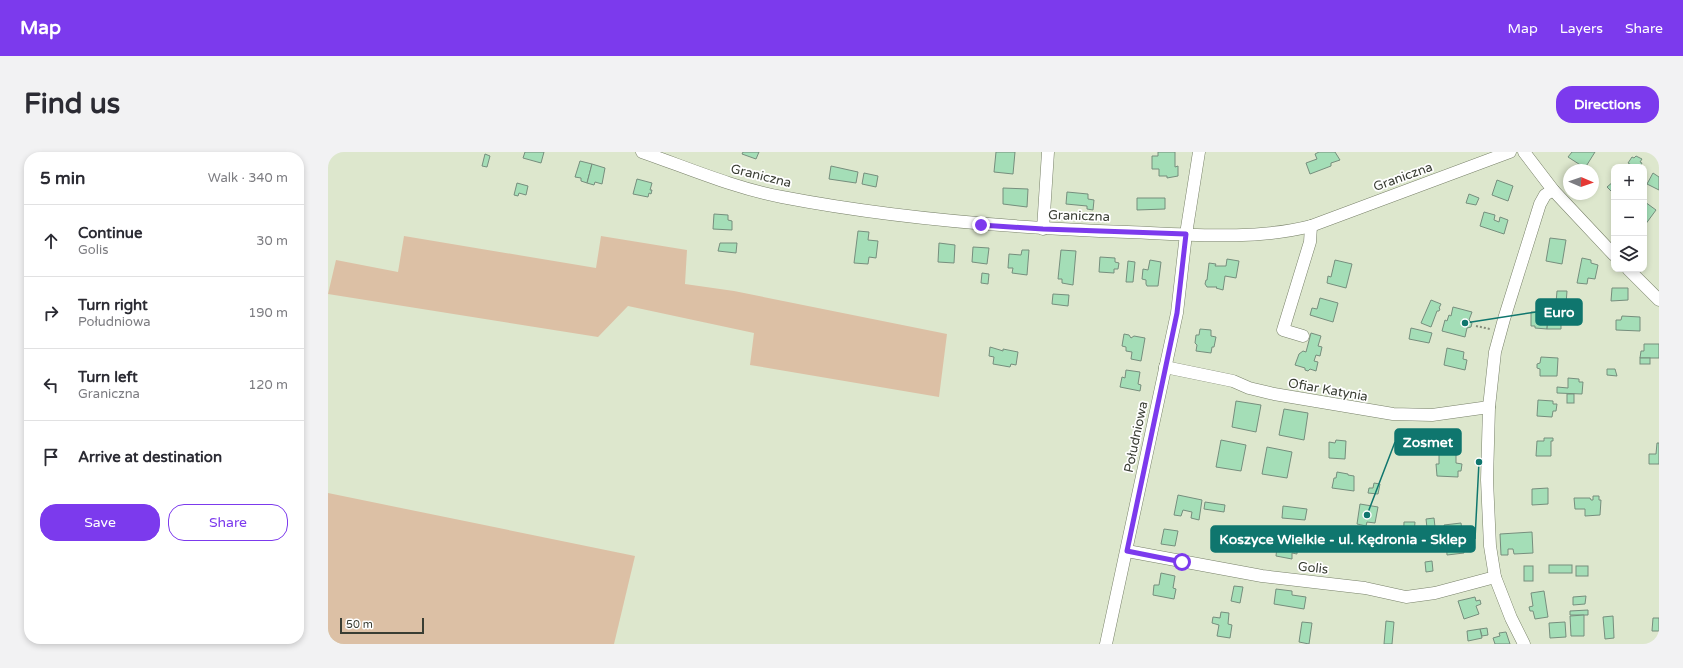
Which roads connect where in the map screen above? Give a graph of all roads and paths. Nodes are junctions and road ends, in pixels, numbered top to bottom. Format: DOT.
graph roads {
  1 [pos="642,152"];
  2 [pos="1048,152"];
  3 [pos="1199,152"];
  4 [pos="1510,152"];
  5 [pos="1524,152"];
  6 [pos="1553,190"];
  7 [pos="1311,226"];
  8 [pos="1043,229"];
  9 [pos="1186,234"];
  10 [pos="1611,252"];
  11 [pos="1631,272"];
  12 [pos="1659,300"];
  13 [pos="1303,336"];
  14 [pos="1165,367"];
  15 [pos="1489,407"];
  16 [pos="1127,551"];
  17 [pos="1495,576"];
  18 [pos="1106,644"];
  19 [pos="1524,644"];
  1 -- 8 [label="street, Graniczna"];
  2 -- 8 [label="street"];
  3 -- 9 [label="street, Południowa"];
  4 -- 7 [label="street, Graniczna"];
  5 -- 6 [label="street"];
  6 -- 10 [label="street"];
  6 -- 15 [label="street"];
  7 -- 9 [label="street, Graniczna"];
  7 -- 13 [label="street"];
  8 -- 9 [label="street, Graniczna"];
  9 -- 14 [label="street, Południowa"];
  11 -- 12 [label="street"];
  14 -- 15 [label="street, Ofiar Katynia"];
  14 -- 16 [label="street, Południowa"];
  15 -- 17 [label="street"];
  16 -- 17 [label="street, Golis"];
  16 -- 18 [label="street, Południowa"];
  17 -- 19 [label="street"];
}
